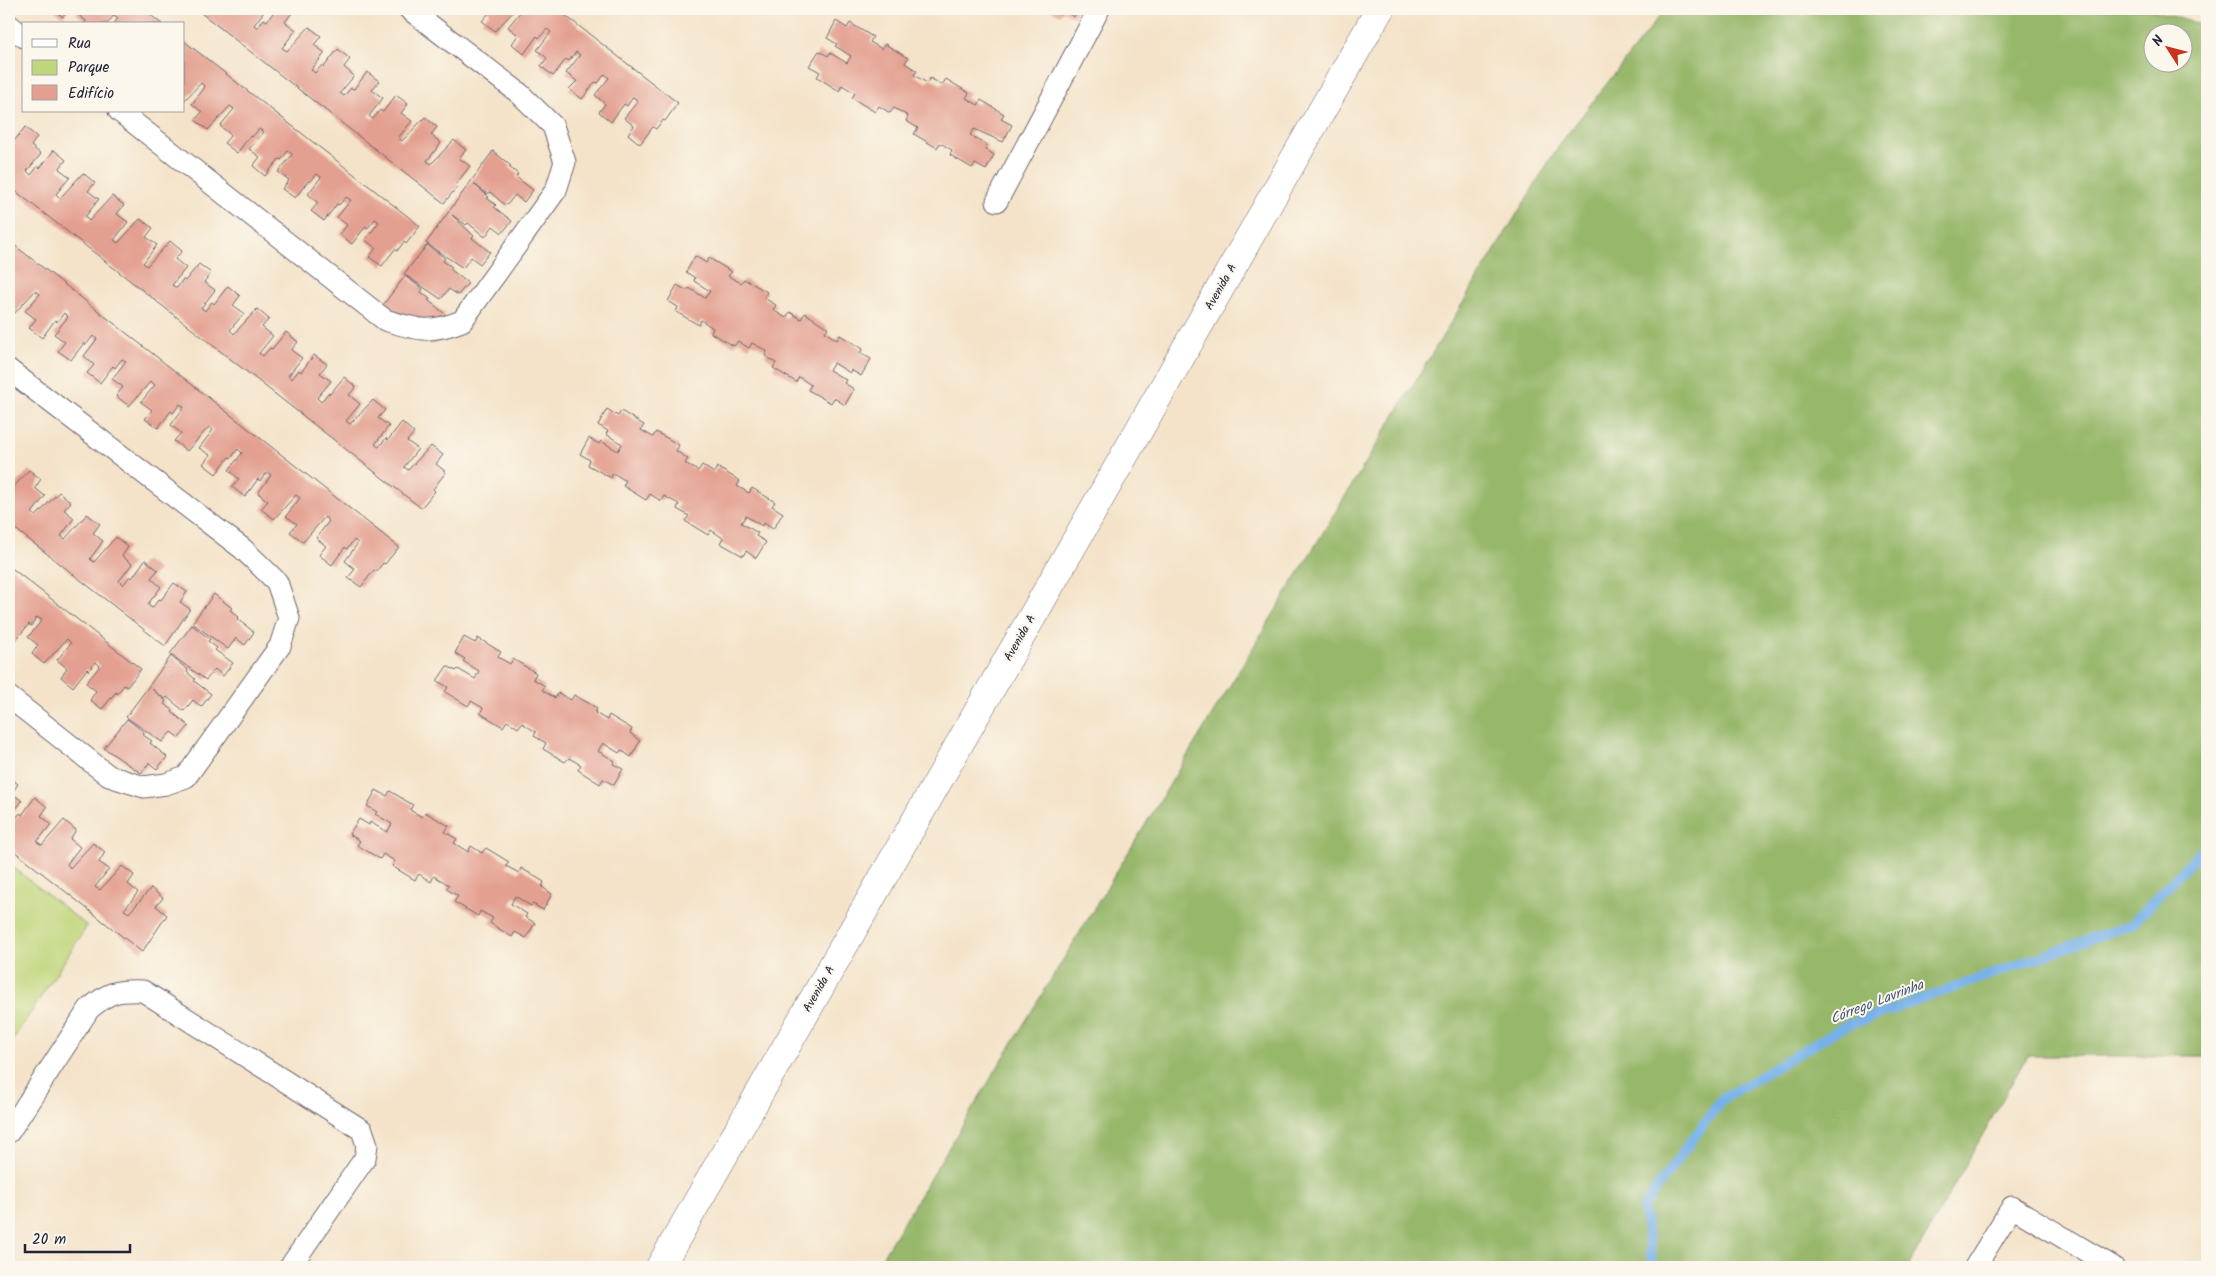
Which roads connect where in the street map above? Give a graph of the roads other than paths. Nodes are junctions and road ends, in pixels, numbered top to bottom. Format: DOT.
graph roads {
  1 [pos="408,9"];
  2 [pos="1099,9"];
  3 [pos="1380,9"];
  4 [pos="9,25"];
  5 [pos="22,35"];
  6 [pos="120,112"];
  7 [pos="997,201"];
  8 [pos="9,370"];
  9 [pos="9,697"];
  10 [pos="9,1132"];
  11 [pos="290,1267"];
  12 [pos="660,1267"];
  13 [pos="1975,1267"];
  14 [pos="2113,1267"];
  1 -- 6 [label="lane"];
  2 -- 7 [label="lane"];
  3 -- 12 [label="street, Avenida A"];
  4 -- 5 [label="lane"];
  8 -- 9 [label="lane"];
  10 -- 11 [label="lane"];
  13 -- 14 [label="lane"];
}
